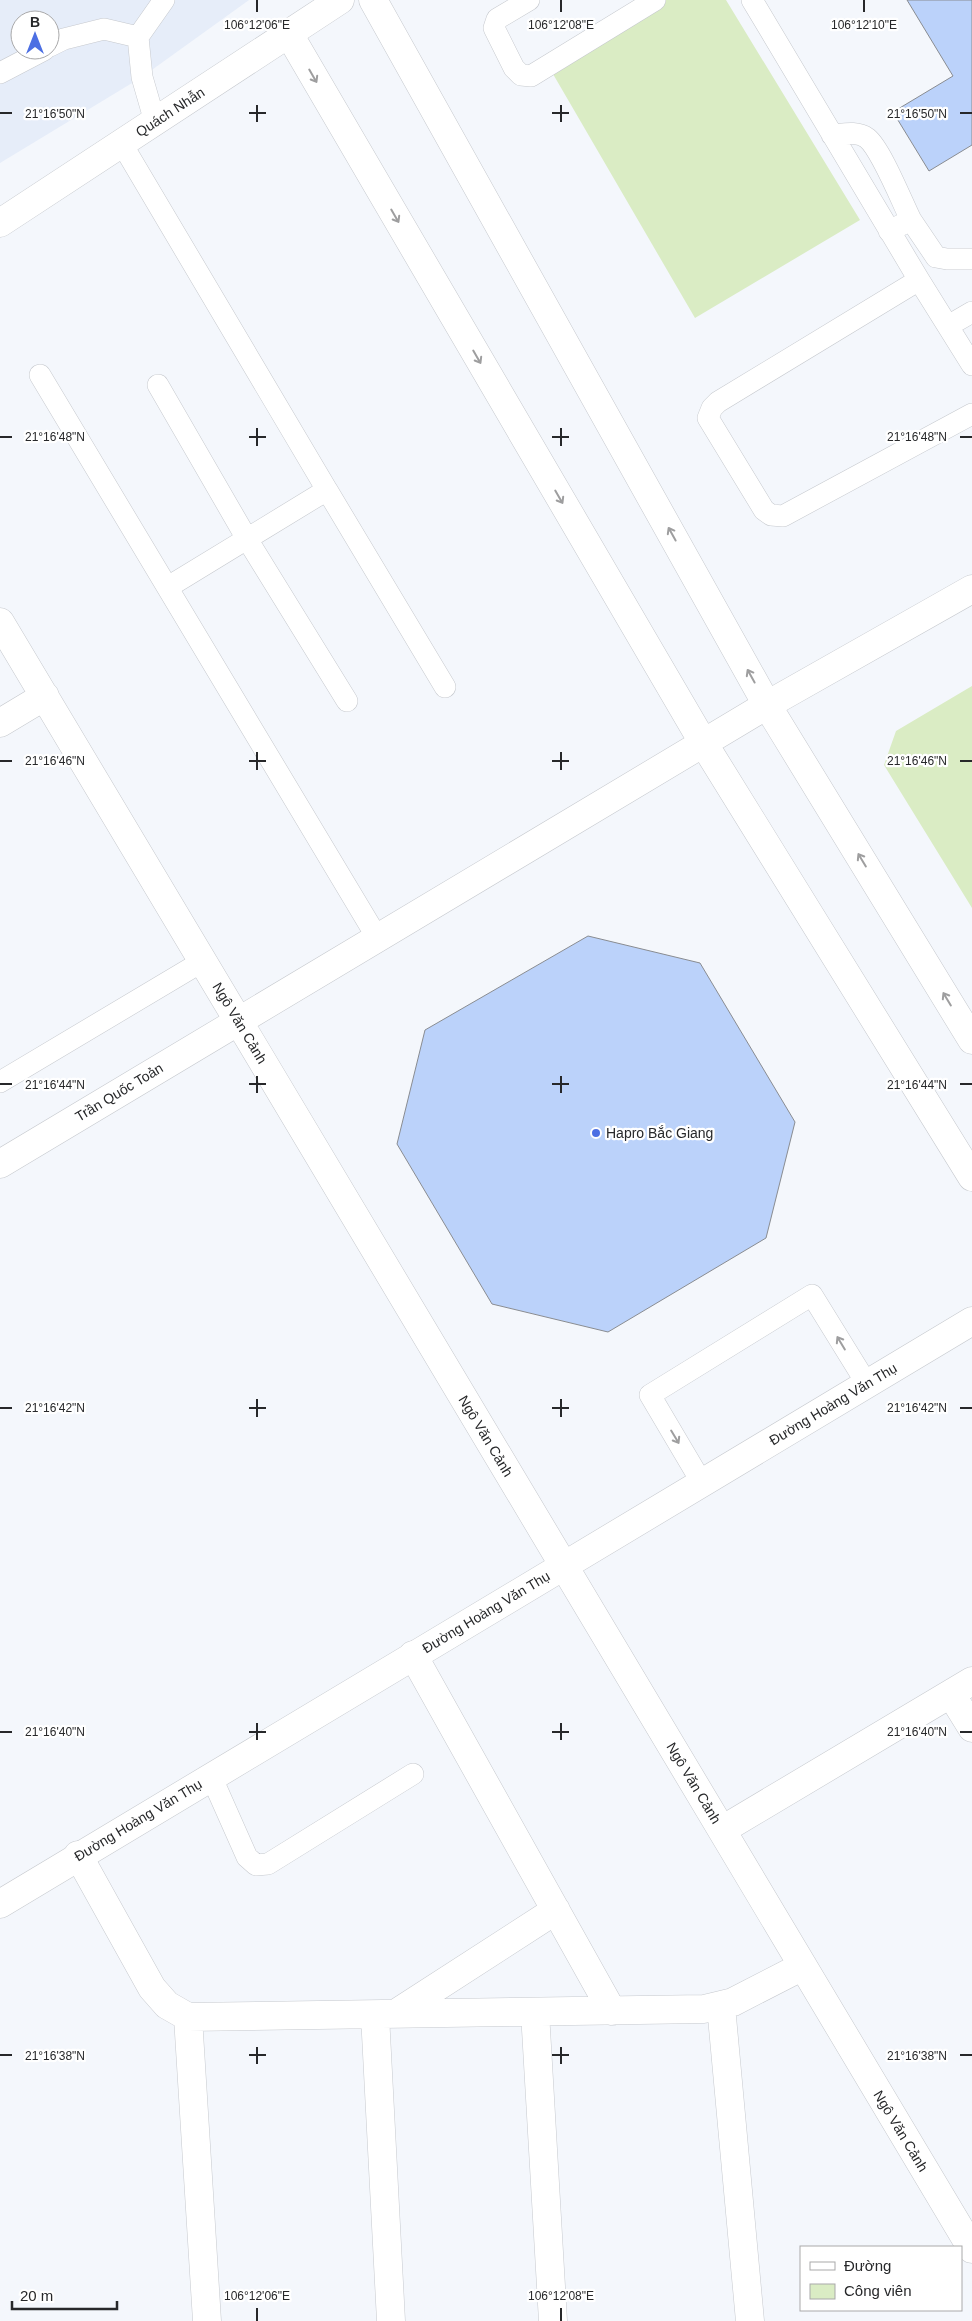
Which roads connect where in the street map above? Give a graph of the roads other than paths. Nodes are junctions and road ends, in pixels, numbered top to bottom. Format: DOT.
graph roads {
  1 [pos="164,0"];
  2 [pos="340,0"];
  3 [pos="374,0"];
  4 [pos="528,0"];
  5 [pos="655,0"];
  6 [pos="752,0"];
  7 [pos="289,34"];
  8 [pos="138,38"];
  9 [pos="60,41"];
  10 [pos="25,60"];
  11 [pos="0,73"];
  12 [pos="155,122"];
  13 [pos="832,135"];
  14 [pos="122,144"];
  15 [pos="911,220"];
  16 [pos="0,223"];
  17 [pos="889,231"];
  18 [pos="972,259"];
  19 [pos="919,280"];
  20 [pos="972,312"];
  21 [pos="948,326"];
  22 [pos="972,365"];
  23 [pos="40,375"];
  24 [pos="158,385"];
  25 [pos="972,414"];
  26 [pos="327,490"];
  27 [pos="247,539"];
  28 [pos="168,587"];
  29 [pos="972,589"];
  30 [pos="0,622"];
  31 [pos="445,687"];
  32 [pos="44,696"];
  33 [pos="347,701"];
  34 [pos="767,705"];
  35 [pos="0,723"];
  36 [pos="704,744"];
  37 [pos="378,939"];
  38 [pos="203,961"];
  39 [pos="239,1021"];
  40 [pos="972,1040"];
  41 [pos="0,1082"];
  42 [pos="964,1147"];
  43 [pos="0,1164"];
  44 [pos="972,1177"];
  45 [pos="972,1321"];
  46 [pos="867,1384"];
  47 [pos="702,1483"];
  48 [pos="563,1566"];
  49 [pos="413,1655"];
  50 [pos="961,1688"];
  51 [pos="972,1728"];
  52 [pos="412,1774"];
  53 [pos="211,1776"];
  54 [pos="722,1830"];
  55 [pos="78,1855"];
  56 [pos="0,1904"];
  57 [pos="556,1910"];
  58 [pos="803,1966"];
  59 [pos="720,2006"];
  60 [pos="612,2011"];
  61 [pos="535,2012"];
  62 [pos="385,2014"];
  63 [pos="188,2017"];
  64 [pos="972,2249"];
  65 [pos="208,2321"];
  66 [pos="391,2321"];
  67 [pos="553,2321"];
  68 [pos="750,2321"];
  1 -- 8 [label="lane"];
  2 -- 7 [label="street, Quách Nhẫn"];
  34 -- 3 [label="street, one-way"];
  4 -- 5 [label="lane"];
  6 -- 13 [label="lane"];
  7 -- 12 [label="street, Quách Nhẫn"];
  7 -- 36 [label="street, one-way"];
  8 -- 9 [label="lane"];
  8 -- 12 [label="lane"];
  10 -- 11 [label="lane"];
  12 -- 14 [label="street, Quách Nhẫn"];
  13 -- 15 [label="lane"];
  13 -- 17 [label="lane"];
  14 -- 16 [label="street, Quách Nhẫn"];
  14 -- 26 [label="lane"];
  15 -- 17 [label="lane"];
  15 -- 18 [label="lane"];
  17 -- 19 [label="lane"];
  19 -- 21 [label="lane"];
  19 -- 25 [label="lane"];
  20 -- 21 [label="lane"];
  21 -- 22 [label="lane"];
  23 -- 28 [label="lane"];
  24 -- 27 [label="lane"];
  26 -- 27 [label="lane"];
  26 -- 31 [label="lane"];
  27 -- 28 [label="lane"];
  27 -- 33 [label="lane"];
  28 -- 37 [label="lane"];
  29 -- 34 [label="street, Trần Quốc Toản"];
  30 -- 32 [label="street, Ngô Văn Cảnh"];
  32 -- 35 [label="street"];
  32 -- 38 [label="street, Ngô Văn Cảnh"];
  34 -- 36 [label="street, Trần Quốc Toản"];
  40 -- 34 [label="street, one-way"];
  36 -- 37 [label="street, Trần Quốc Toản"];
  36 -- 42 [label="street"];
  37 -- 39 [label="street, Trần Quốc Toản"];
  38 -- 39 [label="street, Ngô Văn Cảnh"];
  38 -- 41 [label="lane"];
  39 -- 43 [label="street, Trần Quốc Toản"];
  39 -- 48 [label="street, Ngô Văn Cảnh"];
  42 -- 44 [label="street"];
  45 -- 46 [label="street, Đường Hoàng Văn Thụ"];
  46 -- 47 [label="street, Đường Hoàng Văn Thụ"];
  46 -- 47 [label="lane, one-way"];
  47 -- 48 [label="street, Đường Hoàng Văn Thụ"];
  48 -- 49 [label="street, Đường Hoàng Văn Thụ"];
  48 -- 54 [label="street, Ngô Văn Cảnh"];
  49 -- 53 [label="street, Đường Hoàng Văn Thụ"];
  49 -- 57 [label="street"];
  50 -- 51 [label="street"];
  50 -- 54 [label="street"];
  52 -- 53 [label="lane"];
  53 -- 55 [label="street, Đường Hoàng Văn Thụ"];
  54 -- 58 [label="street, Ngô Văn Cảnh"];
  55 -- 56 [label="street, Đường Hoàng Văn Thụ"];
  55 -- 63 [label="street"];
  57 -- 60 [label="street"];
  57 -- 62 [label="street"];
  58 -- 59 [label="street"];
  58 -- 64 [label="street, Ngô Văn Cảnh"];
  59 -- 60 [label="street"];
  59 -- 68 [label="street"];
  60 -- 61 [label="street"];
  61 -- 62 [label="street"];
  61 -- 67 [label="street"];
  62 -- 63 [label="street"];
  62 -- 66 [label="street"];
  63 -- 65 [label="street"];
}
